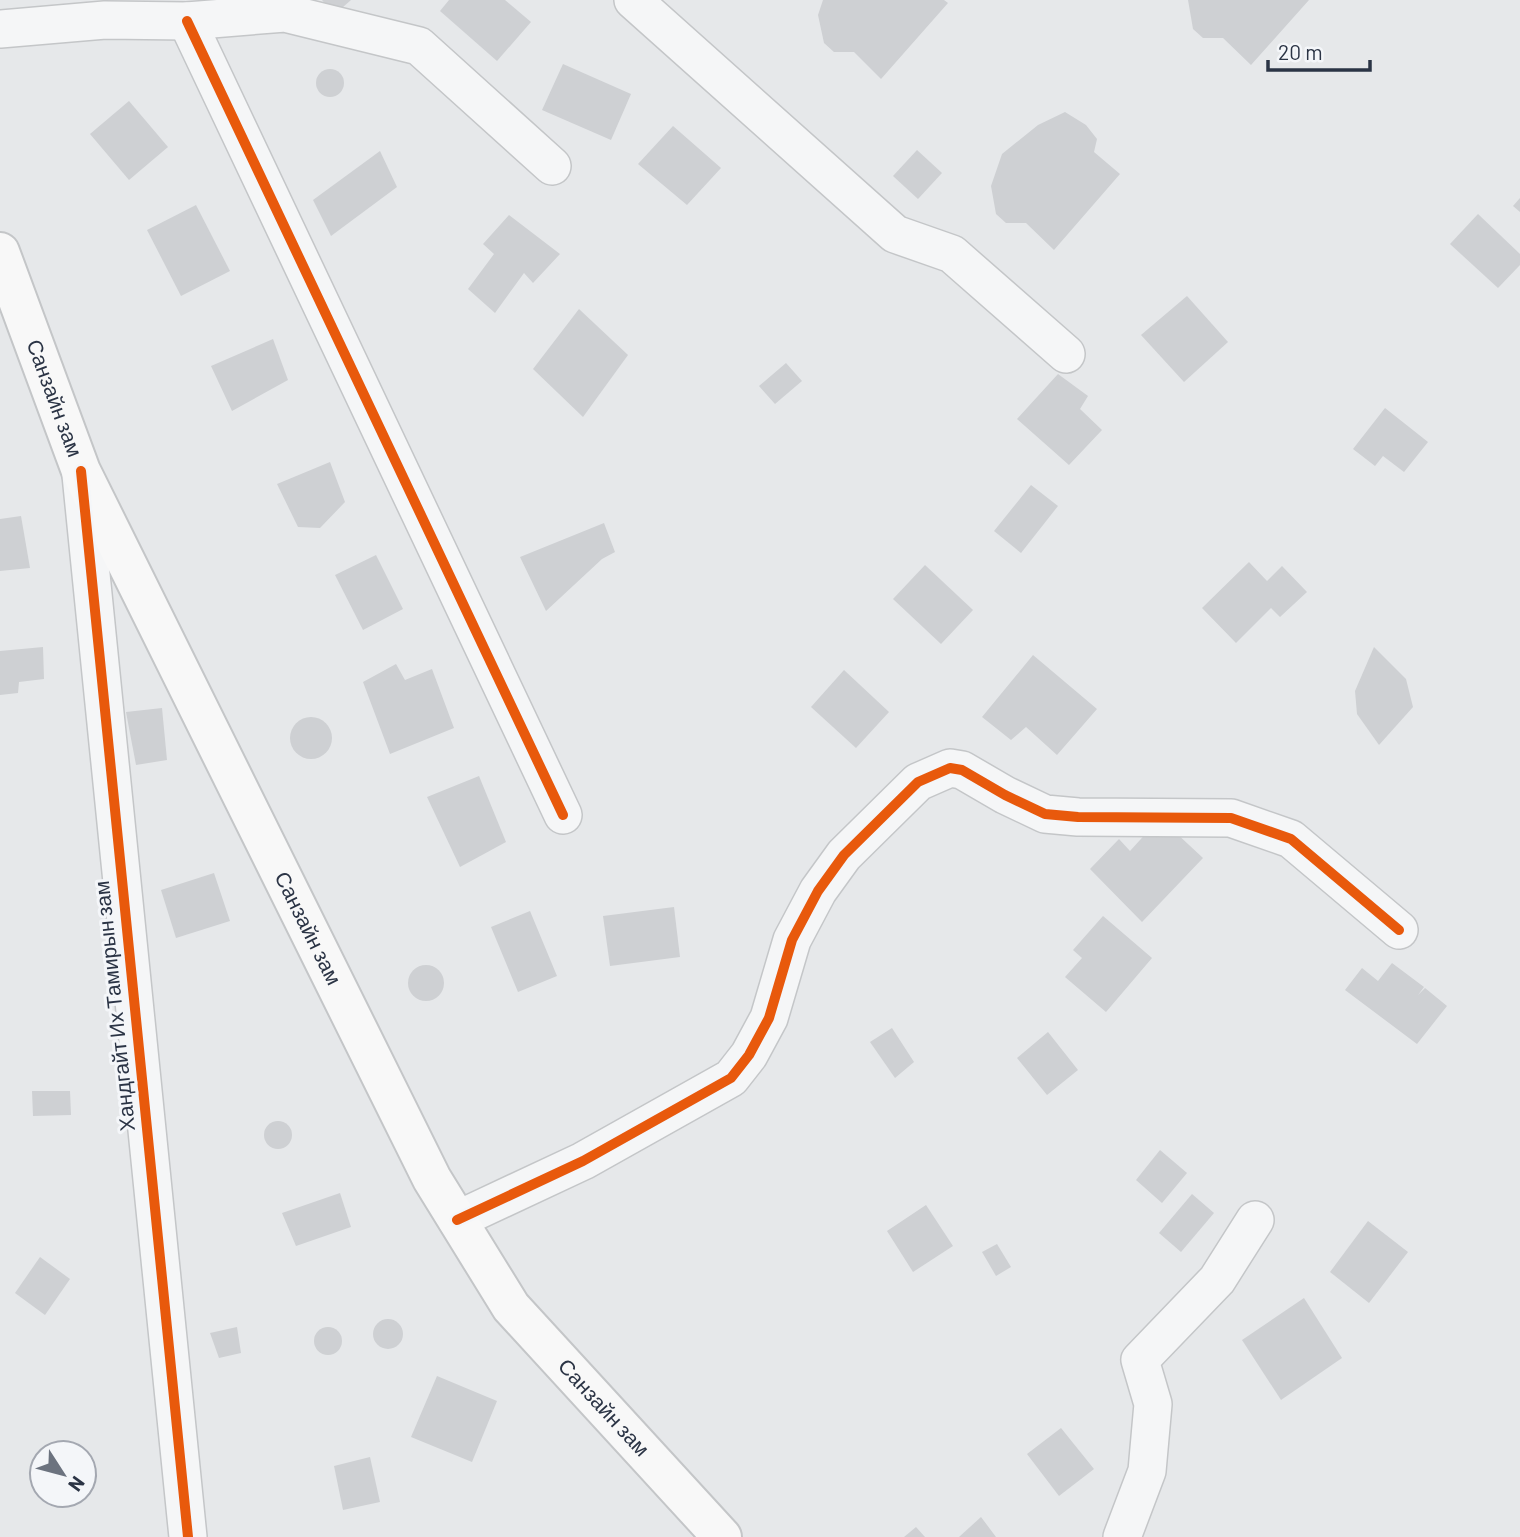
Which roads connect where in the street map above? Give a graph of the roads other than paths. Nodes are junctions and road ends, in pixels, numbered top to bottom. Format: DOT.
graph roads {
  1 [pos="633,0"];
  2 [pos="187,21"];
  3 [pos="0,29"];
  4 [pos="552,166"];
  5 [pos="0,252"];
  6 [pos="1066,354"];
  7 [pos="81,471"];
  8 [pos="563,816"];
  9 [pos="1399,930"];
  10 [pos="457,1220"];
  11 [pos="1255,1220"];
  12 [pos="188,1537"];
  13 [pos="723,1537"];
  14 [pos="1122,1537"];
  1 -- 6 [label="street"];
  2 -- 3 [label="street"];
  2 -- 4 [label="street"];
  2 -- 8 [label="street"];
  5 -- 7 [label="main road, Санзайн зам"];
  7 -- 10 [label="main road, Санзайн зам"];
  7 -- 12 [label="street, Хандгайт Их Тамирын зам"];
  9 -- 10 [label="street"];
  10 -- 13 [label="main road, Санзайн зам"];
  11 -- 14 [label="street"];
}
